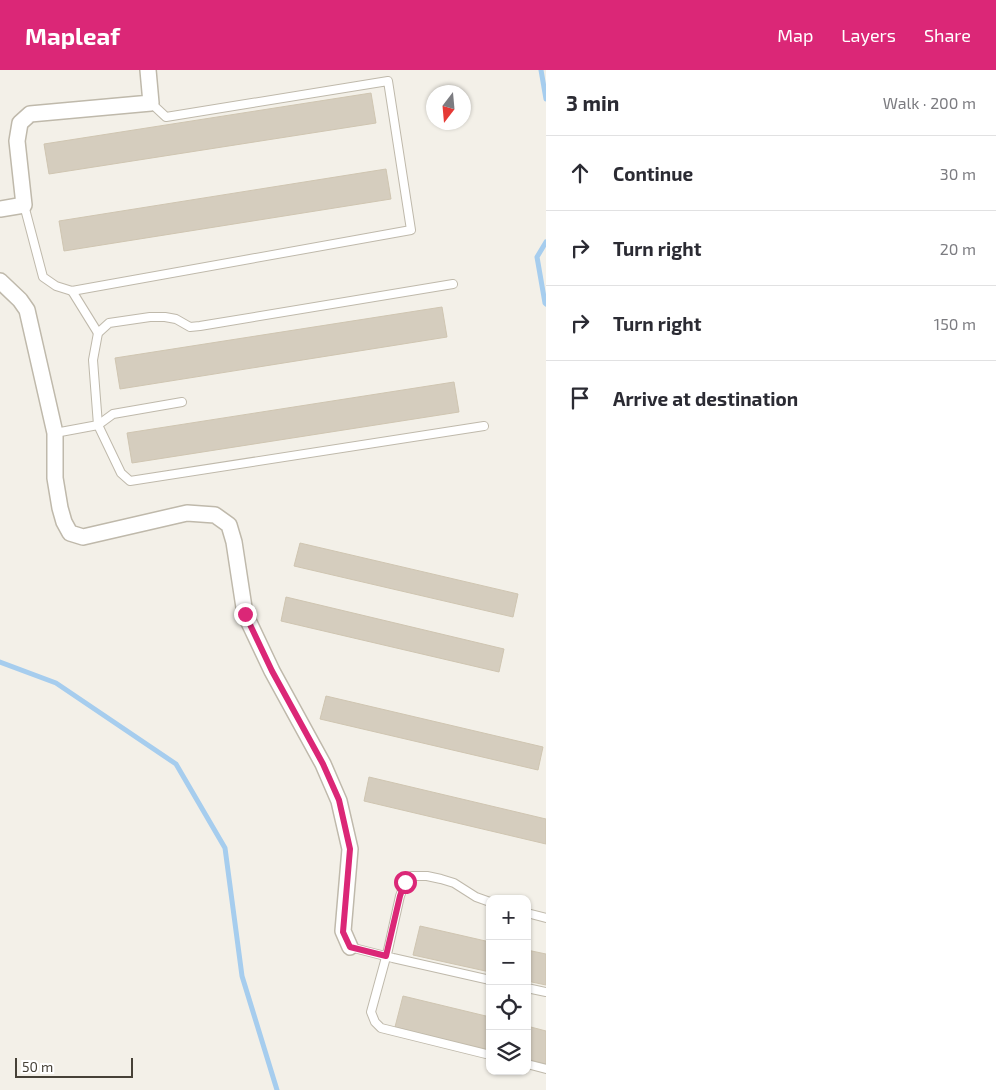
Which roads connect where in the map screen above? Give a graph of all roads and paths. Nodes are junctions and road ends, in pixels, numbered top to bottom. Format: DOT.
graph roads {
  1 [pos="148,70"];
  2 [pos="151,103"];
  3 [pos="24,205"];
  4 [pos="0,209"];
  5 [pos="0,281"];
  6 [pos="452,284"];
  7 [pos="72,291"];
  8 [pos="98,333"];
  9 [pos="182,402"];
  10 [pos="98,424"];
  11 [pos="484,426"];
  12 [pos="55,433"];
  13 [pos="486,901"];
  14 [pos="531,914"];
  15 [pos="546,918"];
  16 [pos="350,947"];
  17 [pos="386,956"];
  18 [pos="486,979"];
  19 [pos="531,989"];
  20 [pos="546,992"];
  21 [pos="486,1054"];
  22 [pos="531,1065"];
  23 [pos="546,1069"];
  1 -- 2 [label="street"];
  2 -- 3 [label="street"];
  2 -- 7 [label="lane"];
  3 -- 4 [label="street"];
  3 -- 7 [label="lane"];
  5 -- 12 [label="street"];
  6 -- 8 [label="lane"];
  7 -- 8 [label="lane"];
  8 -- 10 [label="lane"];
  9 -- 10 [label="lane"];
  10 -- 11 [label="lane"];
  10 -- 12 [label="lane"];
  12 -- 16 [label="street"];
  13 -- 17 [label="lane"];
  14 -- 15 [label="lane"];
  16 -- 17 [label="lane"];
  17 -- 18 [label="lane"];
  17 -- 21 [label="lane"];
  19 -- 20 [label="lane"];
  22 -- 23 [label="lane"];
}
